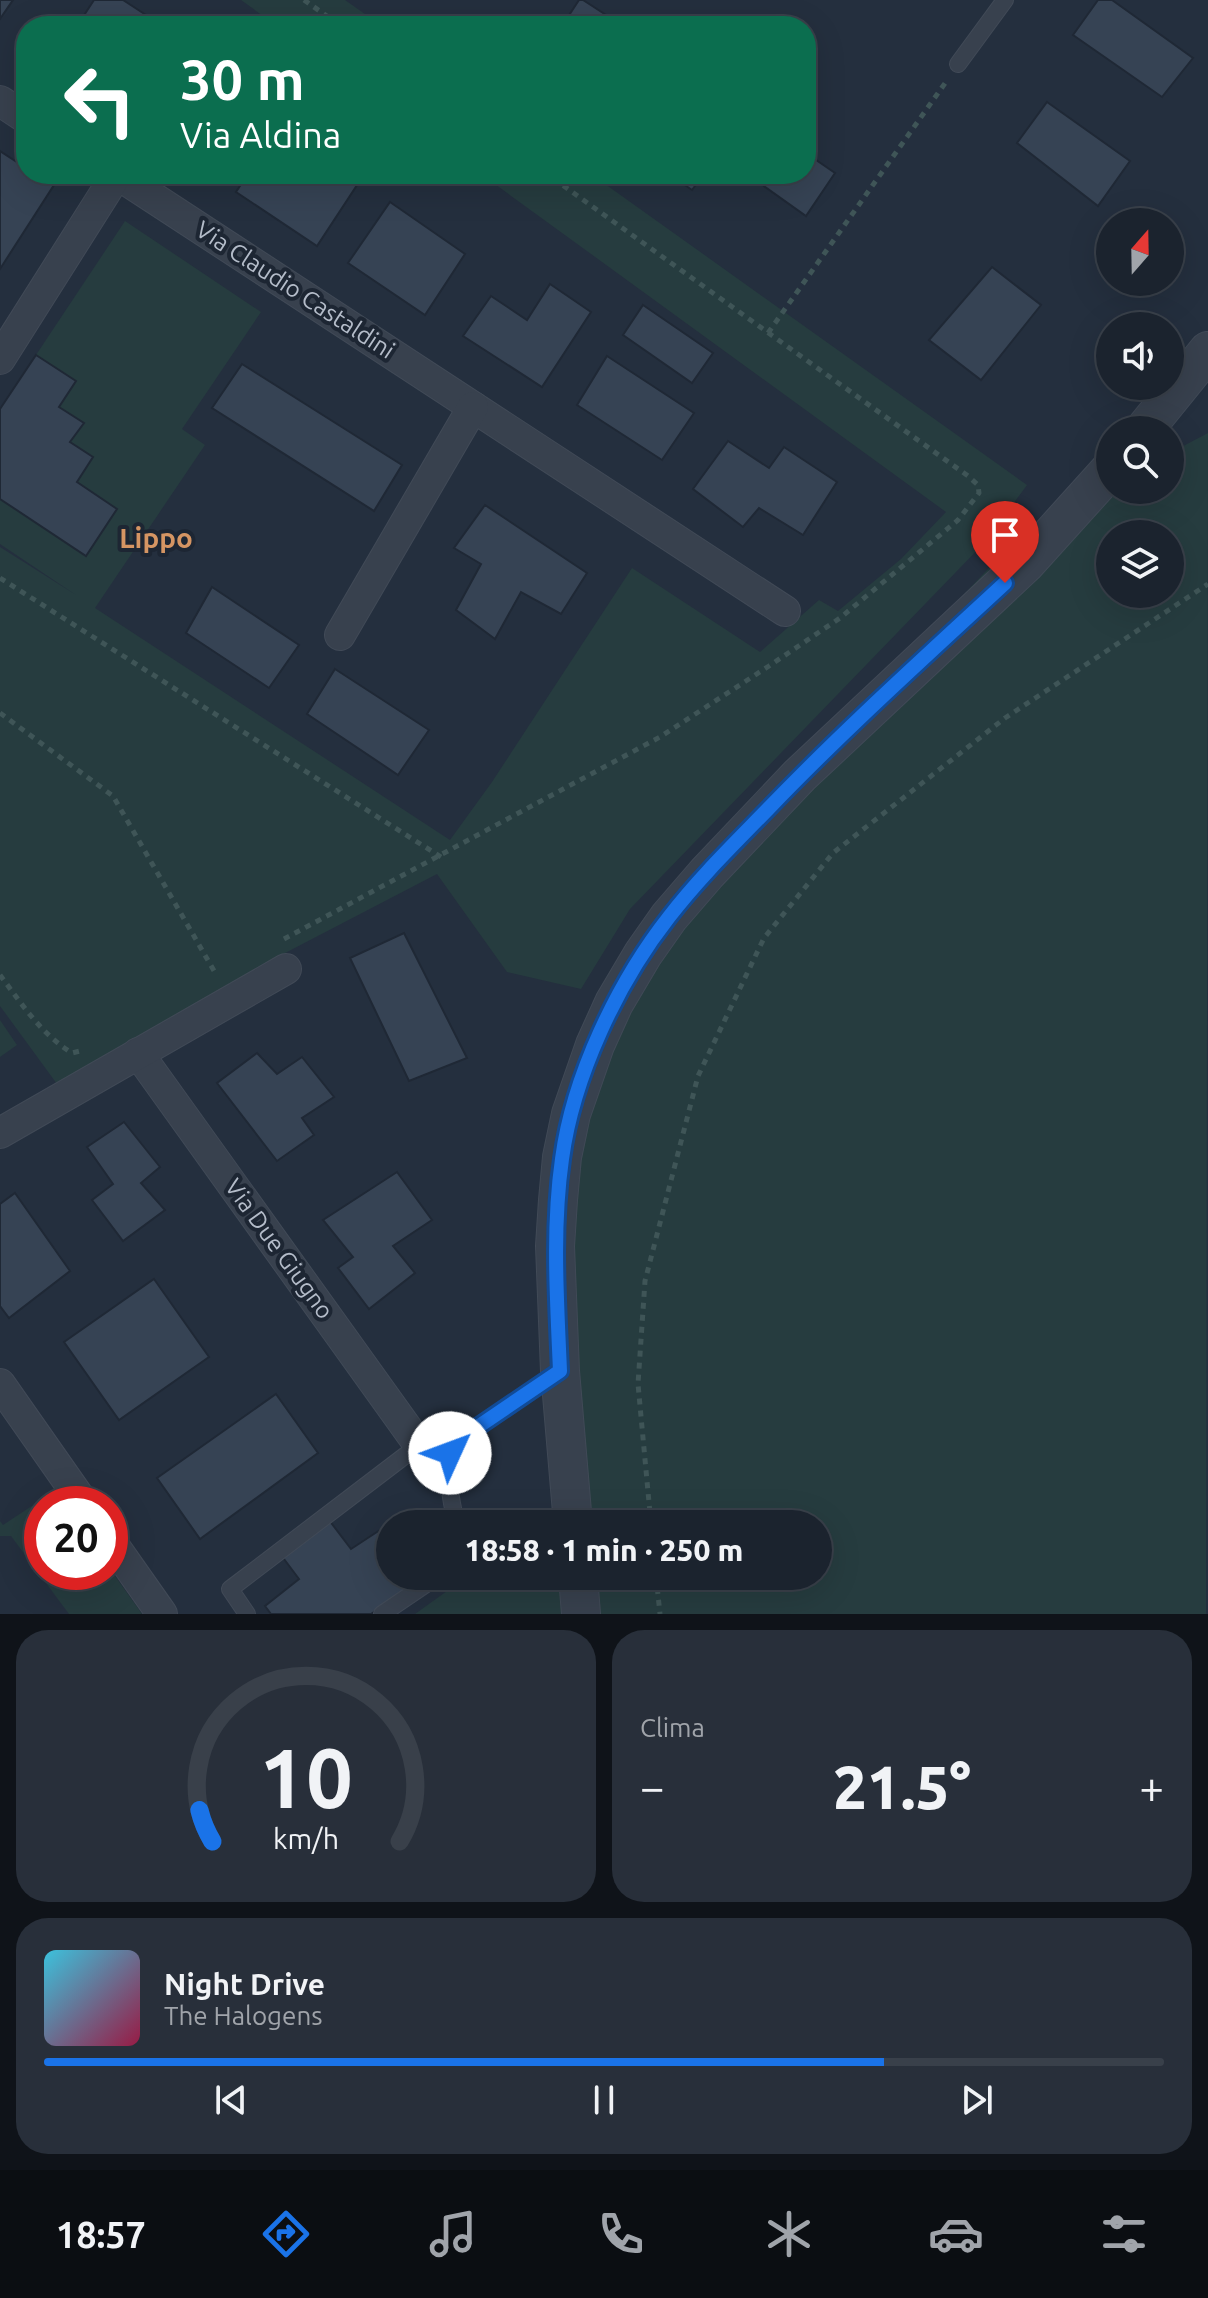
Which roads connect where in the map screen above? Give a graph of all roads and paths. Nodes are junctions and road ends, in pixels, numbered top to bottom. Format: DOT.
graph roads {
  1 [pos="304,0"];
  2 [pos="1005,0"];
  3 [pos="327,16"];
  4 [pos="958,64"];
  5 [pos="111,184"];
  6 [pos="132,184"];
  7 [pos="561,184"];
  8 [pos="768,333"];
  9 [pos="1208,351"];
  10 [pos="0,359"];
  11 [pos="473,407"];
  12 [pos="1155,416"];
  13 [pos="1096,485"];
  14 [pos="0,578"];
  15 [pos="1208,584"];
  16 [pos="785,611"];
  17 [pos="340,635"];
  18 [pos="0,713"];
  19 [pos="441,857"];
  20 [pos="230,969"];
  21 [pos="279,973"];
  22 [pos="0,975"];
  23 [pos="87,1050"];
  24 [pos="138,1053"];
  25 [pos="0,1133"];
  26 [pos="560,1371"];
  27 [pos="0,1384"];
  28 [pos="454,1443"];
  29 [pos="419,1445"];
  30 [pos="71,1486"];
  31 [pos="454,1510"];
  32 [pos="572,1510"];
  33 [pos="650,1510"];
  34 [pos="128,1566"];
  35 [pos="417,1590"];
  36 [pos="579,1590"];
  37 [pos="657,1590"];
  38 [pos="162,1614"];
  39 [pos="247,1614"];
  40 [pos="382,1614"];
  41 [pos="581,1614"];
  42 [pos="660,1614"];
  1 -- 3 [label="path"];
  2 -- 4 [label="lane"];
  4 -- 8 [label="path"];
  5 -- 10 [label="street"];
  6 -- 11 [label="street, Via Claudio Castaldini"];
  7 -- 8 [label="path"];
  8 -- 19 [label="path"];
  9 -- 12 [label="street"];
  11 -- 16 [label="street, Via Claudio Castaldini"];
  11 -- 17 [label="street"];
  13 -- 26 [label="street"];
  14 -- 19 [label="path"];
  15 -- 33 [label="path"];
  18 -- 20 [label="path"];
  19 -- 21 [label="path"];
  21 -- 24 [label="street"];
  22 -- 23 [label="path"];
  24 -- 25 [label="street"];
  24 -- 29 [label="street, Via Due Giugno"];
  26 -- 28 [label="lane"];
  26 -- 32 [label="street"];
  27 -- 30 [label="street"];
  28 -- 29 [label="lane"];
  28 -- 31 [label="lane"];
  29 -- 39 [label="lane"];
  34 -- 38 [label="street"];
  35 -- 40 [label="lane"];
  36 -- 41 [label="street"];
  37 -- 42 [label="path"];
}
